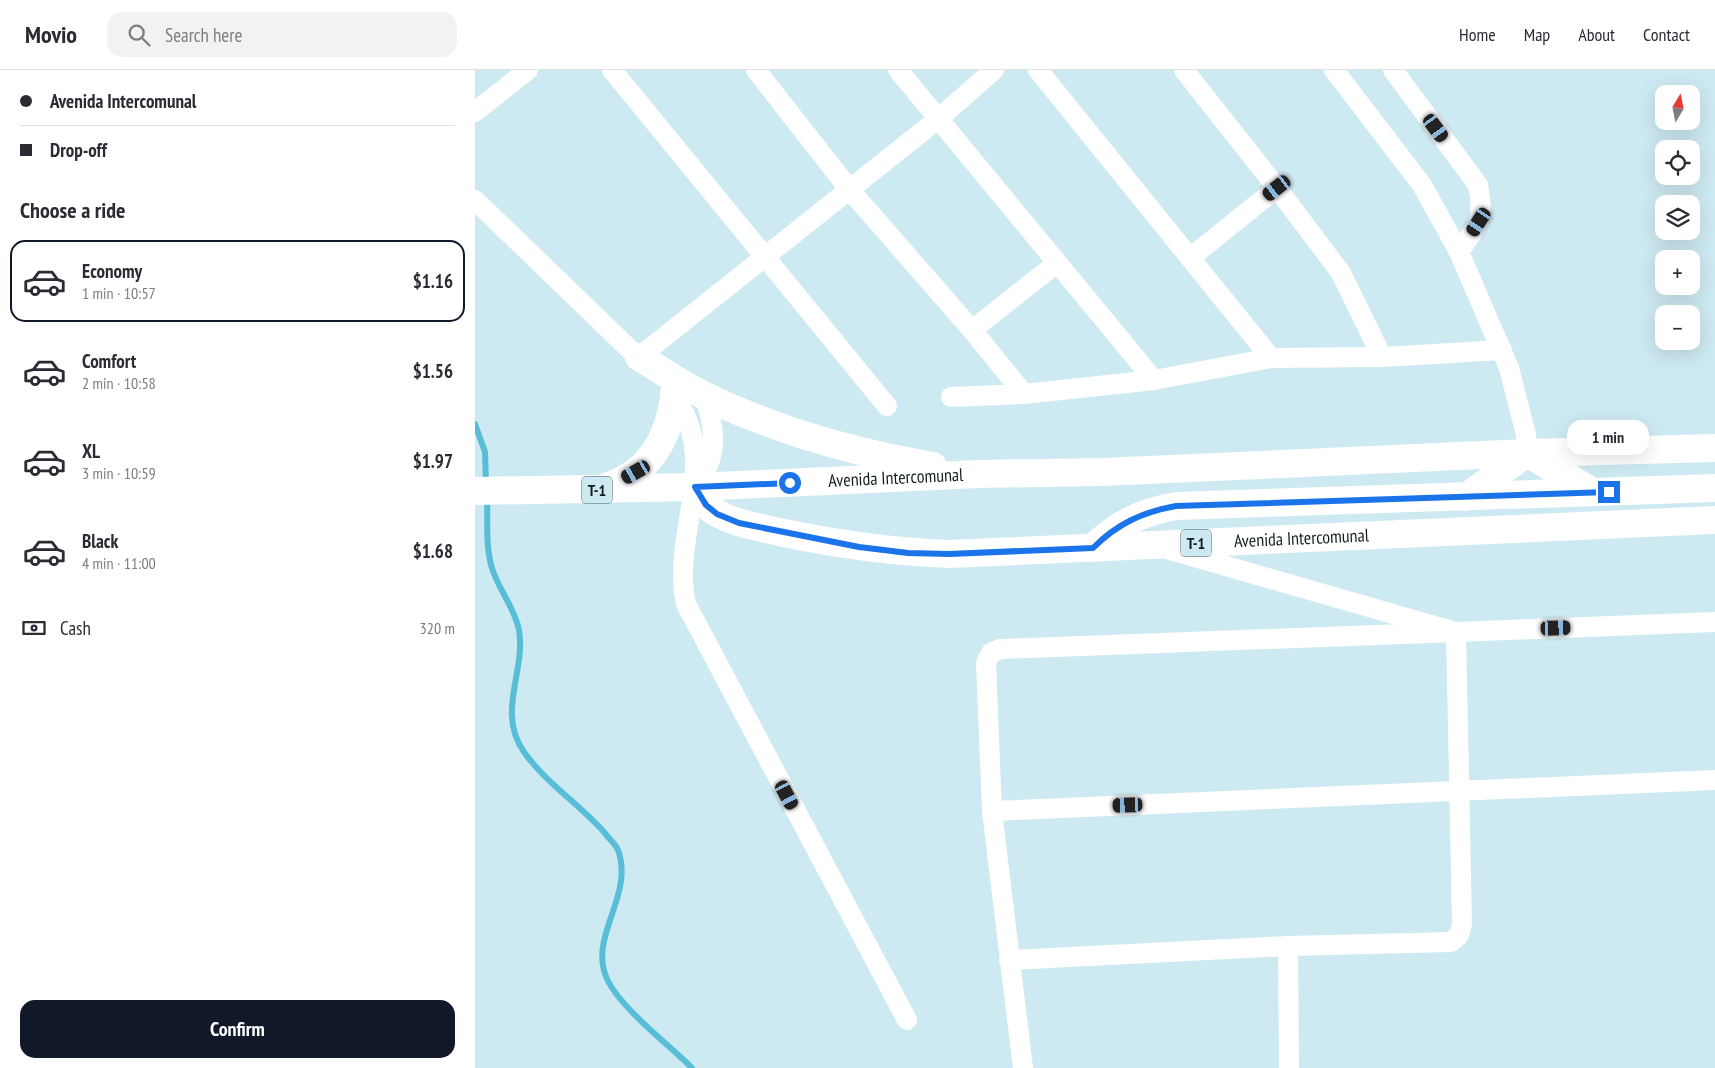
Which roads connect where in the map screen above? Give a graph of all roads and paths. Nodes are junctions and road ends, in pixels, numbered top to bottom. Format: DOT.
graph roads {
  1 [pos="528,70"];
  2 [pos="612,70"];
  3 [pos="756,70"];
  4 [pos="899,70"];
  5 [pos="994,70"];
  6 [pos="1038,70"];
  7 [pos="1184,70"];
  8 [pos="1334,70"];
  9 [pos="1393,70"];
  10 [pos="475,112"];
  11 [pos="937,119"];
  12 [pos="1277,188"];
  13 [pos="849,190"];
  14 [pos="475,200"];
  15 [pos="1459,252"];
  16 [pos="764,258"];
  17 [pos="1190,258"];
  18 [pos="1057,263"];
  19 [pos="971,330"];
  20 [pos="1502,350"];
  21 [pos="639,357"];
  22 [pos="1382,357"];
  23 [pos="1271,358"];
  24 [pos="1154,380"];
  25 [pos="1024,394"];
  26 [pos="704,395"];
  27 [pos="673,396"];
  28 [pos="951,397"];
  29 [pos="887,406"];
  30 [pos="1715,448"];
  31 [pos="1527,453"];
  32 [pos="1715,456"];
  33 [pos="979,474"];
  34 [pos="695,487"];
  35 [pos="1715,488"];
  36 [pos="596,490"];
  37 [pos="1673,490"];
  38 [pos="487,491"];
  39 [pos="1593,492"];
  40 [pos="1466,497"];
  41 [pos="1715,520"];
  42 [pos="1153,545"];
  43 [pos="1093,548"];
  44 [pos="1715,622"];
  45 [pos="1456,632"];
  46 [pos="1715,780"];
  47 [pos="1458,791"];
  48 [pos="992,811"];
  49 [pos="1288,946"];
  50 [pos="1009,960"];
  51 [pos="907,1020"];
  52 [pos="1023,1068"];
  53 [pos="1289,1068"];
  1 -- 10 [label="street"];
  2 -- 16 [label="street"];
  3 -- 13 [label="street"];
  4 -- 11 [label="street"];
  5 -- 11 [label="street"];
  6 -- 17 [label="street"];
  7 -- 12 [label="street"];
  8 -- 15 [label="street"];
  9 -- 15 [label="street"];
  11 -- 13 [label="street"];
  11 -- 18 [label="street"];
  12 -- 17 [label="street"];
  12 -- 22 [label="street"];
  13 -- 16 [label="street"];
  13 -- 19 [label="street"];
  14 -- 21 [label="street"];
  15 -- 20 [label="street"];
  16 -- 21 [label="street"];
  16 -- 29 [label="street"];
  17 -- 23 [label="street"];
  18 -- 19 [label="street"];
  18 -- 24 [label="street"];
  19 -- 25 [label="street"];
  20 -- 22 [label="street"];
  20 -- 31 [label="street"];
  21 -- 26 [label="main road"];
  21 -- 27 [label="street"];
  22 -- 23 [label="street"];
  23 -- 24 [label="street"];
  24 -- 25 [label="street"];
  25 -- 28 [label="street"];
  26 -- 33 [label="main road"];
  26 -- 34 [label="street"];
  27 -- 34 [label="street"];
  27 -- 36 [label="main road"];
  30 -- 31 [label="main road, Avenida Intercomunal / T-1"];
  31 -- 33 [label="main road, Avenida Intercomunal / T-1"];
  31 -- 39 [label="main road"];
  31 -- 40 [label="main road"];
  32 -- 37 [label="main road"];
  33 -- 34 [label="main road, Avenida Intercomunal / T-1"];
  34 -- 36 [label="main road, T-1"];
  34 -- 43 [label="main road, Avenida Intercomunal / T-1"];
  34 -- 51 [label="street"];
  35 -- 37 [label="main road"];
  36 -- 38 [label="main road, T-1"];
  37 -- 39 [label="main road"];
  39 -- 40 [label="main road"];
  40 -- 43 [label="main road"];
  41 -- 42 [label="main road, Avenida Intercomunal / T-1"];
  42 -- 43 [label="main road, Avenida Intercomunal / T-1"];
  42 -- 45 [label="street"];
  44 -- 45 [label="street"];
  45 -- 47 [label="street"];
  45 -- 48 [label="street"];
  46 -- 47 [label="street"];
  47 -- 48 [label="street"];
  47 -- 49 [label="street"];
  48 -- 50 [label="street"];
  49 -- 50 [label="street"];
  49 -- 53 [label="street"];
  50 -- 52 [label="street"];
}
